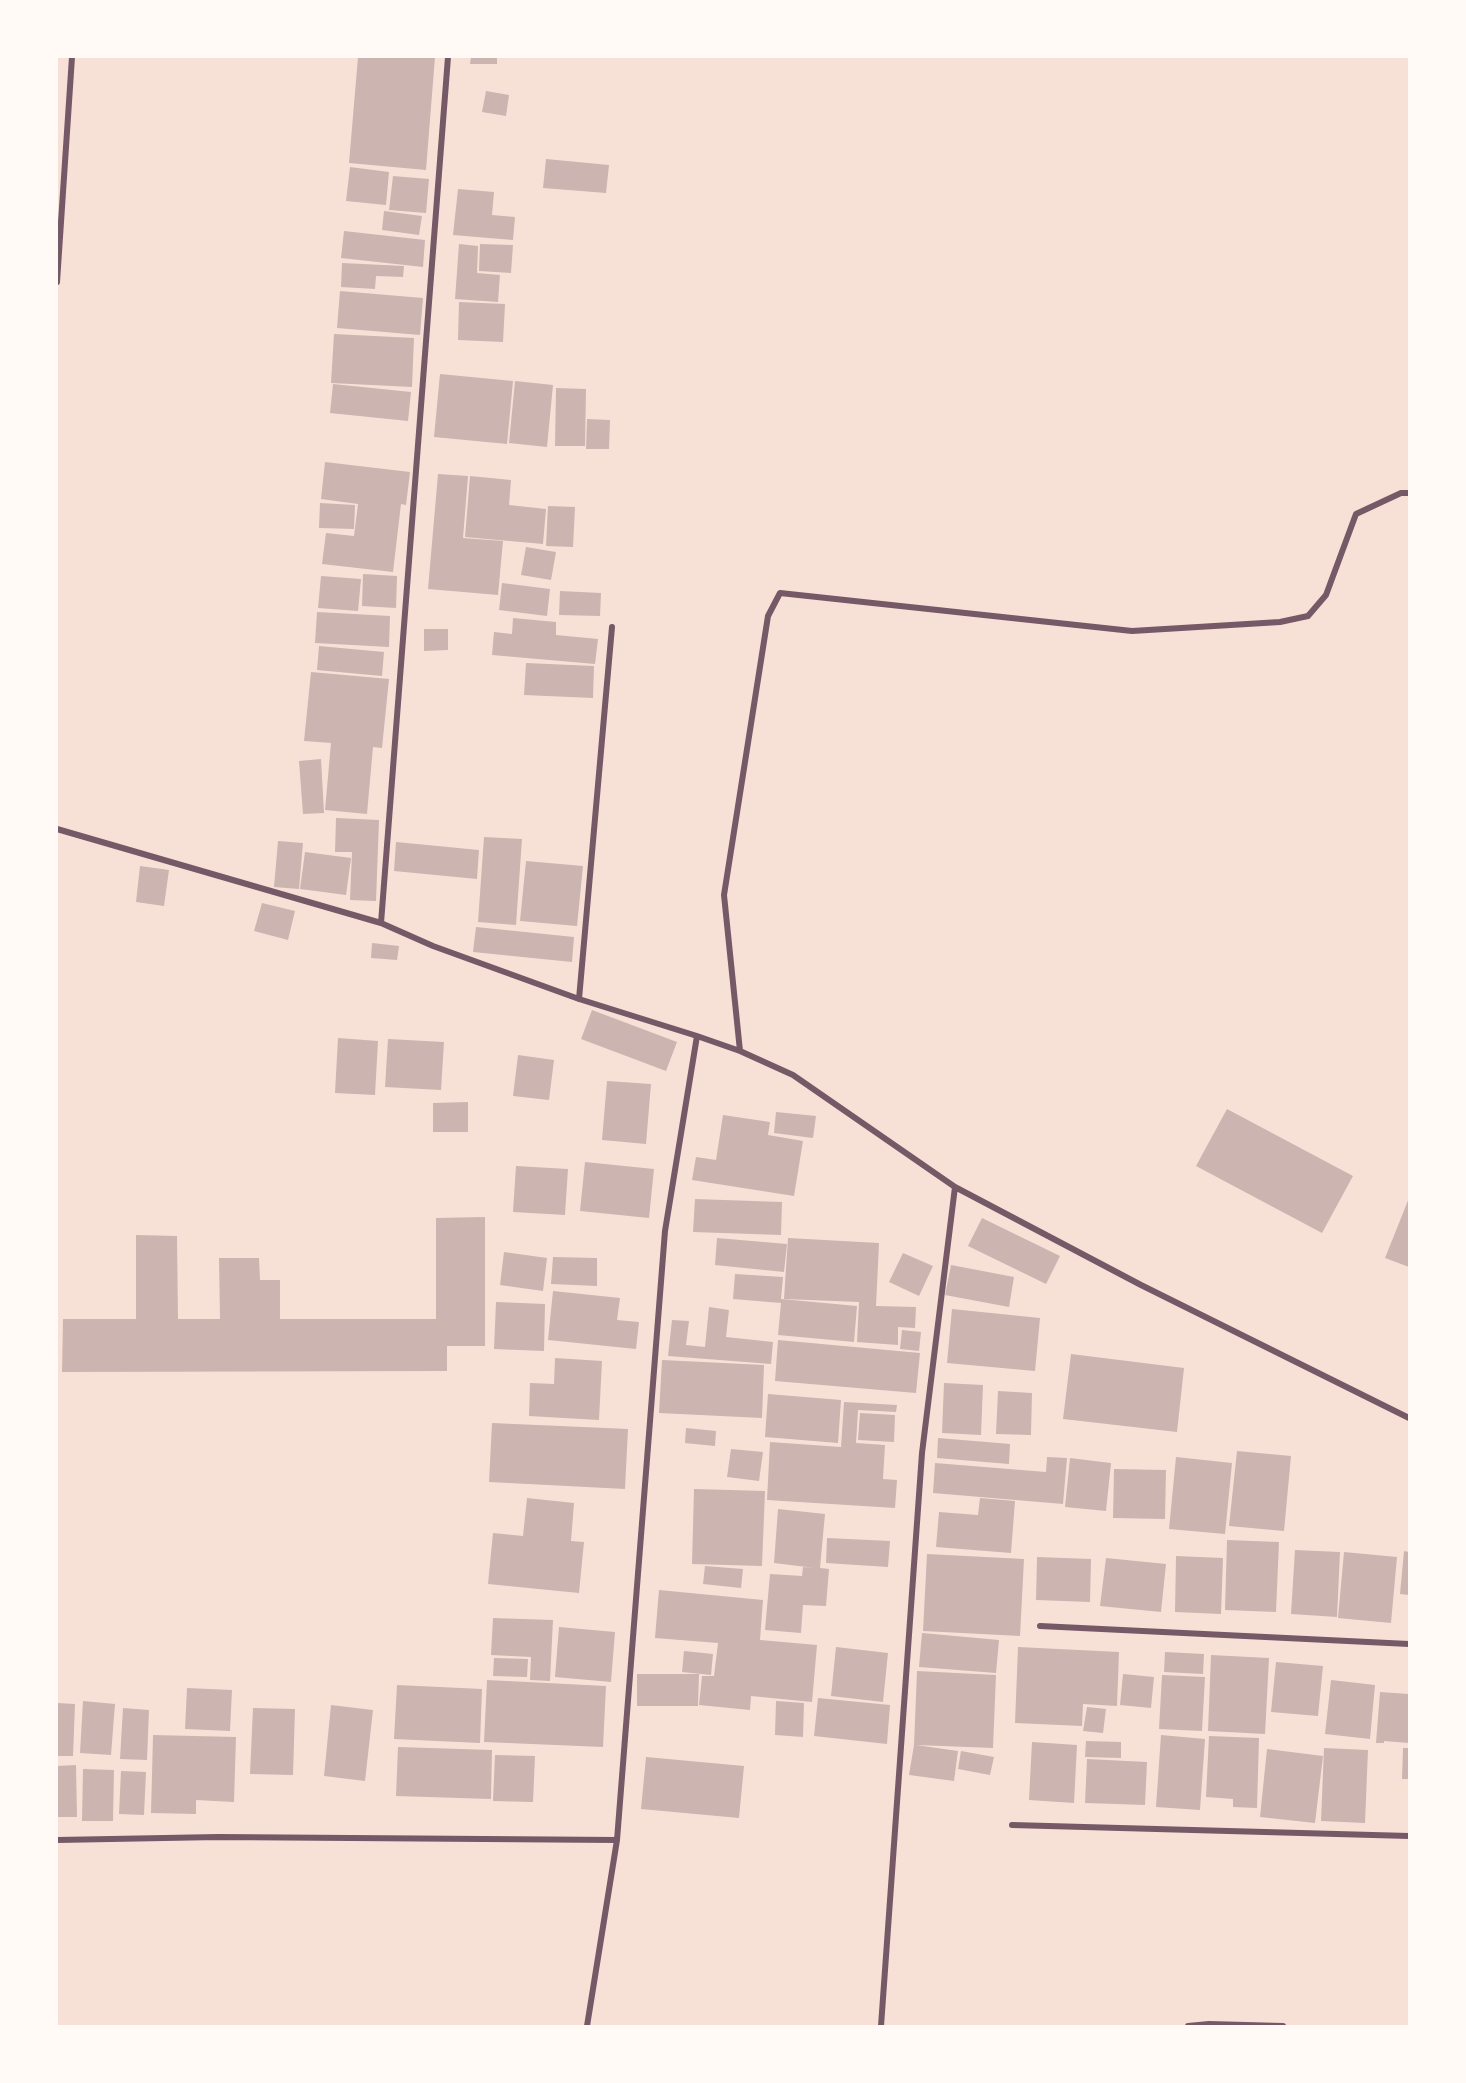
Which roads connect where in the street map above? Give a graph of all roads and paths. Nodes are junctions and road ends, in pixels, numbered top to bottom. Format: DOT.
graph roads {
  1 [pos="72,57"];
  2 [pos="448,57"];
  3 [pos="57,282"];
  4 [pos="1409,493"];
  5 [pos="612,627"];
  6 [pos="57,829"];
  7 [pos="381,923"];
  8 [pos="579,999"];
  9 [pos="698,1036"];
  10 [pos="740,1052"];
  11 [pos="955,1188"];
  12 [pos="1409,1418"];
  13 [pos="1040,1626"];
  14 [pos="1409,1644"];
  15 [pos="1012,1826"];
  16 [pos="1409,1836"];
  17 [pos="57,1840"];
  18 [pos="617,1840"];
  19 [pos="1209,2025"];
  20 [pos="587,2026"];
  21 [pos="881,2026"];
  22 [pos="1188,2026"];
  23 [pos="1283,2026"];
  1 -- 3 [label="street"];
  2 -- 7 [label="street"];
  4 -- 10 [label="street"];
  5 -- 8 [label="street"];
  6 -- 7 [label="street"];
  7 -- 8 [label="street"];
  8 -- 9 [label="street"];
  9 -- 10 [label="street"];
  9 -- 18 [label="street"];
  10 -- 11 [label="street"];
  11 -- 12 [label="street"];
  11 -- 21 [label="street"];
  13 -- 14 [label="street"];
  15 -- 16 [label="street"];
  17 -- 18 [label="street"];
  18 -- 20 [label="street"];
  19 -- 22 [label="street"];
  19 -- 23 [label="street"];
}
